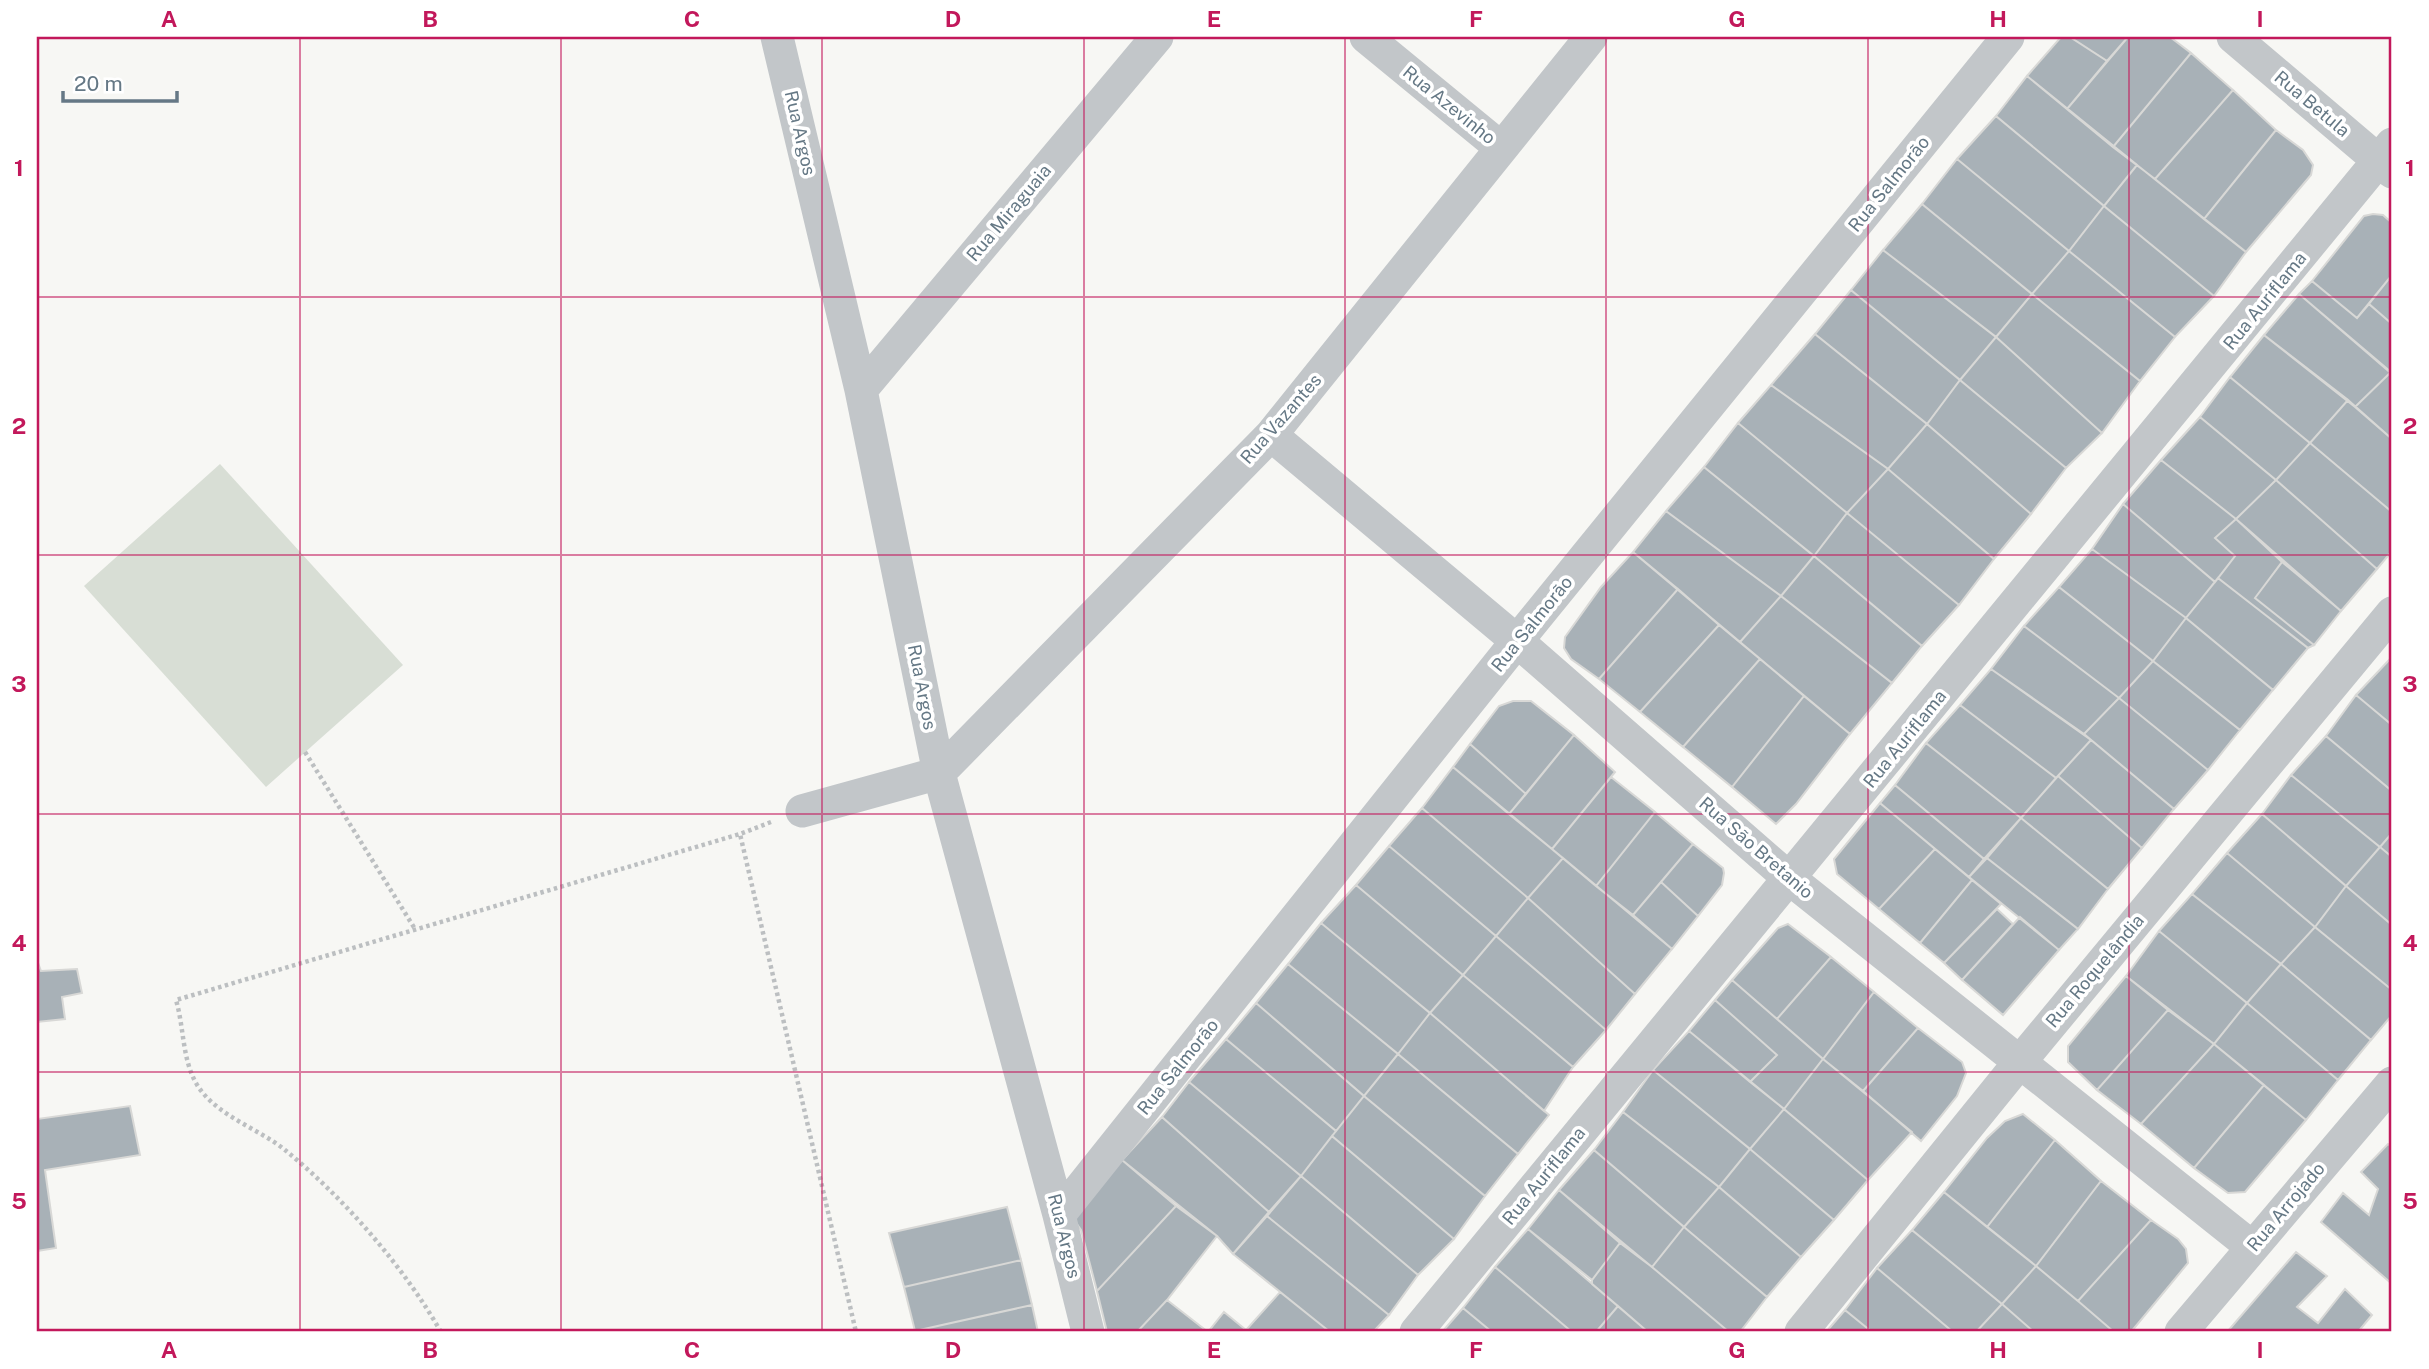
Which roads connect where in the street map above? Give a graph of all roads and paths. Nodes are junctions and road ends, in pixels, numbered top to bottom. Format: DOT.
graph roads {
  1 [pos="777,37"];
  2 [pos="1157,37"];
  3 [pos="1366,37"];
  4 [pos="1591,37"];
  5 [pos="2008,37"];
  6 [pos="2233,37"];
  7 [pos="1500,148"];
  8 [pos="2388,159"];
  9 [pos="861,390"];
  10 [pos="1271,435"];
  11 [pos="2392,613"];
  12 [pos="1517,641"];
  13 [pos="305,752"];
  14 [pos="939,773"];
  15 [pos="802,811"];
  16 [pos="740,834"];
  17 [pos="1790,879"];
  18 [pos="415,929"];
  19 [pos="2019,1063"];
  20 [pos="2391,1087"];
  21 [pos="1059,1215"];
  22 [pos="2252,1247"];
  23 [pos="441,1332"];
  24 [pos="856,1332"];
  25 [pos="1088,1332"];
  26 [pos="1416,1332"];
  27 [pos="1801,1332"];
  28 [pos="2181,1332"];
  1 -- 9 [label="street, Rua Argos"];
  2 -- 9 [label="street, Rua Miraguaia"];
  3 -- 7 [label="street, Rua Azevinho"];
  4 -- 7 [label="street, Rua Vazantes"];
  5 -- 12 [label="street, Rua Salmorão"];
  6 -- 8 [label="street, Rua Betula"];
  7 -- 10 [label="street, Rua Vazantes"];
  8 -- 17 [label="street, Rua Auriflama"];
  9 -- 14 [label="street, Rua Argos"];
  10 -- 12 [label="street, Rua São Bretanio"];
  10 -- 14 [label="street, Rua Vazantes"];
  11 -- 19 [label="street, Rua Roquelândia"];
  12 -- 17 [label="street, Rua São Bretanio"];
  12 -- 21 [label="street, Rua Salmorão"];
  13 -- 18 [label="path"];
  14 -- 15 [label="street"];
  14 -- 21 [label="street, Rua Argos"];
  15 -- 16 [label="path"];
  16 -- 18 [label="path"];
  16 -- 24 [label="path"];
  17 -- 19 [label="street, Rua São Bretanio"];
  17 -- 26 [label="street, Rua Auriflama"];
  18 -- 23 [label="path"];
  19 -- 22 [label="street, Rua São Bretanio"];
  19 -- 27 [label="street, Rua Roquelândia"];
  20 -- 22 [label="street, Rua Arrojado"];
  21 -- 25 [label="street, Rua Argos"];
  22 -- 28 [label="street, Rua Arrojado"];
}
